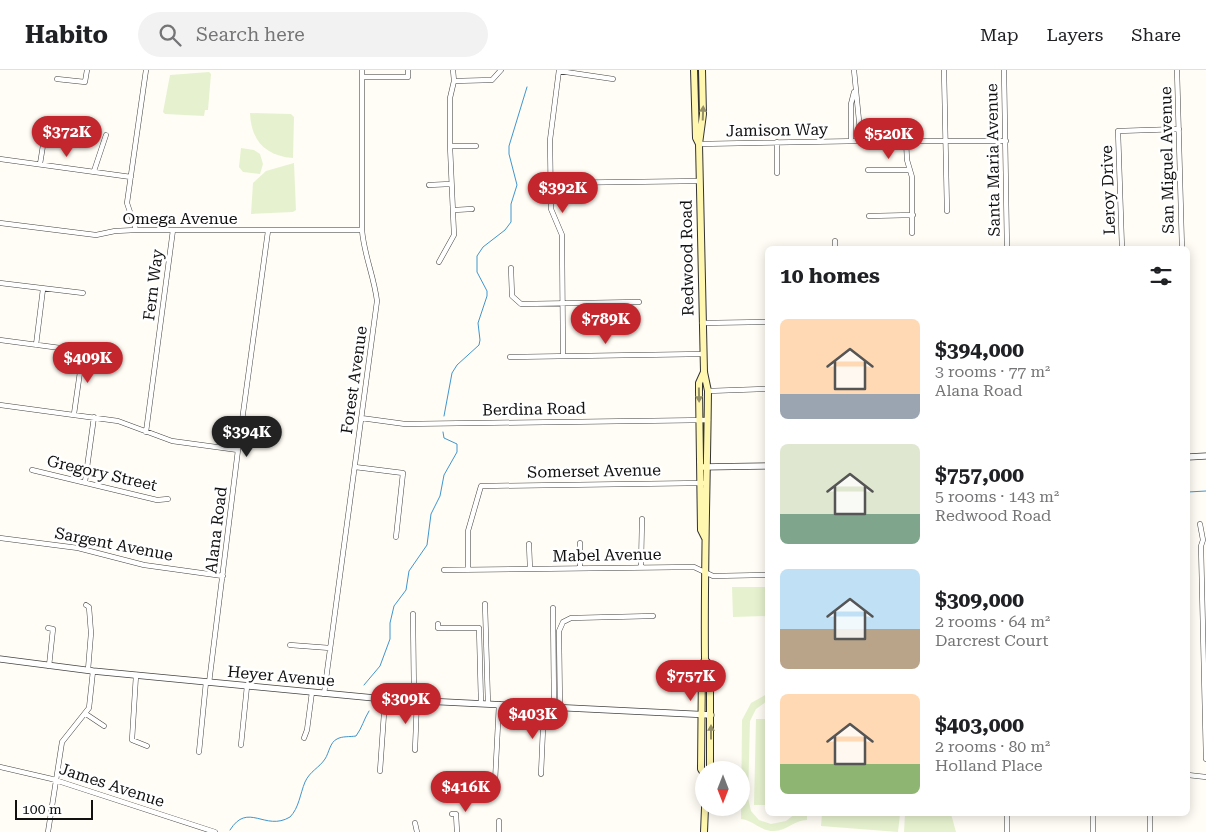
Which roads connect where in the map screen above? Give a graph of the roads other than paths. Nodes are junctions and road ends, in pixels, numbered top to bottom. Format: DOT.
graph roads {
  1 [pos="86,70"];
  2 [pos="146,70"];
  3 [pos="362,70"];
  4 [pos="408,70"];
  5 [pos="453,70"];
  6 [pos="501,70"];
  7 [pos="559,70"];
  8 [pos="694,70"];
  9 [pos="702,70"];
  10 [pos="854,70"];
  11 [pos="944,70"];
  12 [pos="1004,70"];
  13 [pos="1177,70"];
  14 [pos="362,78"];
  15 [pos="57,79"];
  16 [pos="613,79"];
  17 [pos="454,82"];
  18 [pos="855,88"];
  19 [pos="46,127"];
  20 [pos="1179,129"];
  21 [pos="106,136"];
  22 [pos="906,140"];
  23 [pos="851,141"];
  24 [pos="860,141"];
  25 [pos="1006,141"];
  26 [pos="777,142"];
  27 [pos="945,142"];
  28 [pos="699,144"];
  29 [pos="450,146"];
  30 [pos="476,146"];
  31 [pos="0,159"];
  32 [pos="40,164"];
  33 [pos="868,170"];
  34 [pos="910,170"];
  35 [pos="94,171"];
  36 [pos="777,173"];
  37 [pos="131,177"];
  38 [pos="700,181"];
  39 [pos="551,183"];
  40 [pos="428,184"];
  41 [pos="450,184"];
  42 [pos="472,209"];
  43 [pos="454,210"];
  44 [pos="947,211"];
  45 [pos="912,215"];
  46 [pos="869,216"];
  47 [pos="0,223"];
  48 [pos="136,230"];
  49 [pos="173,230"];
  50 [pos="362,230"];
  51 [pos="268,231"];
  52 [pos="912,232"];
  53 [pos="835,241"];
  54 [pos="835,246"];
  55 [pos="1008,246"];
  56 [pos="1122,246"];
  57 [pos="1182,246"];
  58 [pos="439,262"];
  59 [pos="512,268"];
  60 [pos="0,283"];
  61 [pos="43,289"];
  62 [pos="84,293"];
  63 [pos="639,302"];
  64 [pos="563,303"];
  65 [pos="765,322"];
  66 [pos="702,323"];
  67 [pos="0,340"];
  68 [pos="36,345"];
  69 [pos="703,354"];
  70 [pos="563,355"];
  71 [pos="510,357"];
  72 [pos="704,372"];
  73 [pos="765,390"];
  74 [pos="708,391"];
  75 [pos="0,405"];
  76 [pos="74,414"];
  77 [pos="94,417"];
  78 [pos="361,418"];
  79 [pos="700,420"];
  80 [pos="708,420"];
  81 [pos="146,432"];
  82 [pos="238,450"];
  83 [pos="1206,456"];
  84 [pos="1190,457"];
  85 [pos="765,466"];
  86 [pos="355,467"];
  87 [pos="704,467"];
  88 [pos="32,470"];
  89 [pos="85,482"];
  90 [pos="704,483"];
  91 [pos="168,499"];
  92 [pos="642,520"];
  93 [pos="1200,524"];
  94 [pos="396,537"];
  95 [pos="0,538"];
  96 [pos="1205,540"];
  97 [pos="580,543"];
  98 [pos="529,544"];
  99 [pos="642,567"];
  100 [pos="580,568"];
  101 [pos="468,569"];
  102 [pos="530,569"];
  103 [pos="444,570"];
  104 [pos="704,572"];
  105 [pos="765,575"];
  106 [pos="222,576"];
  107 [pos="485,604"];
  108 [pos="86,605"];
  109 [pos="553,608"];
  110 [pos="413,614"];
  111 [pos="553,614"];
  112 [pos="545,615"];
  113 [pos="653,616"];
  114 [pos="438,624"];
  115 [pos="48,628"];
  116 [pos="290,645"];
  117 [pos="330,648"];
  118 [pos="0,659"];
  119 [pos="706,660"];
  120 [pos="49,666"];
  121 [pos="91,671"];
  122 [pos="136,675"];
  123 [pos="208,682"];
  124 [pos="247,686"];
  125 [pos="312,692"];
  126 [pos="324,694"];
  127 [pos="385,699"];
  128 [pos="415,700"];
  129 [pos="484,703"];
  130 [pos="499,704"];
  131 [pos="544,706"];
  132 [pos="557,707"];
  133 [pos="86,714"];
  134 [pos="702,715"];
  135 [pos="711,715"];
  136 [pos="104,726"];
  137 [pos="304,738"];
  138 [pos="241,745"];
  139 [pos="147,746"];
  140 [pos="415,750"];
  141 [pos="199,752"];
  142 [pos="1206,759"];
  143 [pos="542,760"];
  144 [pos="550,760"];
  145 [pos="534,761"];
  146 [pos="701,761"];
  147 [pos="710,761"];
  148 [pos="0,767"];
  149 [pos="380,771"];
  150 [pos="541,774"];
  151 [pos="1190,775"];
  152 [pos="1206,778"];
  153 [pos="56,780"];
  154 [pos="495,782"];
  155 [pos="452,814"];
  156 [pos="705,816"];
  157 [pos="1007,816"];
  158 [pos="1093,816"];
  159 [pos="1150,816"];
  160 [pos="499,821"];
  161 [pos="415,823"];
  162 [pos="48,832"];
  163 [pos="215,832"];
  164 [pos="418,832"];
  165 [pos="457,832"];
  166 [pos="499,832"];
  167 [pos="704,832"];
  168 [pos="1007,832"];
  169 [pos="1093,832"];
  170 [pos="1150,832"];
  1 -- 15 [label="street"];
  2 -- 37 [label="street"];
  3 -- 14 [label="street, Forest Avenue"];
  4 -- 14 [label="street"];
  5 -- 17 [label="street"];
  6 -- 17 [label="street"];
  7 -- 16 [label="street"];
  7 -- 39 [label="street"];
  8 -- 28 [label="main road, Redwood Road"];
  28 -- 9 [label="main road, Redwood Road, one-way"];
  10 -- 18 [label="street"];
  11 -- 27 [label="street"];
  12 -- 25 [label="street, Santa Maria Avenue"];
  13 -- 20 [label="street, San Miguel Avenue"];
  14 -- 50 [label="street, Forest Avenue"];
  17 -- 29 [label="street"];
  18 -- 23 [label="street"];
  18 -- 24 [label="street"];
  19 -- 32 [label="street"];
  20 -- 56 [label="street, Leroy Drive"];
  20 -- 57 [label="street, San Miguel Avenue"];
  21 -- 35 [label="street"];
  22 -- 24 [label="street, Jamison Way"];
  22 -- 27 [label="street, Jamison Way"];
  22 -- 34 [label="street"];
  23 -- 24 [label="street, Jamison Way"];
  23 -- 26 [label="street, Jamison Way"];
  25 -- 27 [label="street, Jamison Way"];
  25 -- 55 [label="street, Santa Maria Avenue"];
  26 -- 28 [label="street, Jamison Way"];
  26 -- 36 [label="street"];
  27 -- 44 [label="street"];
  28 -- 38 [label="main road, Redwood Road"];
  29 -- 30 [label="street"];
  29 -- 41 [label="street"];
  31 -- 32 [label="street"];
  32 -- 35 [label="street"];
  33 -- 34 [label="street"];
  34 -- 45 [label="street"];
  35 -- 37 [label="street"];
  37 -- 48 [label="street"];
  38 -- 39 [label="street"];
  38 -- 66 [label="main road, Redwood Road"];
  39 -- 64 [label="street"];
  40 -- 41 [label="street"];
  41 -- 43 [label="street"];
  42 -- 43 [label="street"];
  43 -- 58 [label="street"];
  45 -- 46 [label="street"];
  45 -- 52 [label="street"];
  47 -- 48 [label="street, Omega Avenue"];
  48 -- 49 [label="street, Omega Avenue"];
  49 -- 51 [label="street, Omega Avenue"];
  49 -- 81 [label="street, Fern Way"];
  50 -- 51 [label="street, Omega Avenue"];
  50 -- 78 [label="street, Forest Avenue"];
  51 -- 82 [label="street, Alana Road"];
  53 -- 54 [label="street"];
  59 -- 64 [label="street"];
  60 -- 61 [label="street"];
  61 -- 62 [label="street"];
  61 -- 68 [label="street"];
  63 -- 64 [label="street"];
  64 -- 70 [label="street"];
  65 -- 66 [label="street"];
  66 -- 69 [label="main road, Redwood Road"];
  67 -- 68 [label="street"];
  68 -- 76 [label="street"];
  69 -- 70 [label="street"];
  69 -- 72 [label="main road, Redwood Road"];
  70 -- 71 [label="street"];
  72 -- 74 [label="main road, Redwood Road"];
  72 -- 79 [label="main road, Redwood Road, one-way"];
  73 -- 74 [label="street"];
  74 -- 80 [label="main road, Redwood Road"];
  75 -- 76 [label="street"];
  76 -- 77 [label="street"];
  77 -- 81 [label="street"];
  77 -- 89 [label="street"];
  78 -- 79 [label="street, Berdina Road"];
  78 -- 86 [label="street, Forest Avenue"];
  79 -- 80 [label="street, Berdina Road"];
  79 -- 87 [label="main road, Redwood Road"];
  80 -- 87 [label="main road, Redwood Road"];
  81 -- 82 [label="street"];
  82 -- 106 [label="street, Alana Road"];
  83 -- 84 [label="street"];
  85 -- 87 [label="street"];
  86 -- 94 [label="street"];
  86 -- 117 [label="street, Forest Avenue"];
  87 -- 90 [label="main road, Redwood Road"];
  88 -- 89 [label="street, Gregory Street"];
  89 -- 91 [label="street, Gregory Street"];
  90 -- 101 [label="street, Somerset Avenue"];
  90 -- 104 [label="main road, Redwood Road"];
  92 -- 99 [label="street"];
  93 -- 96 [label="street"];
  95 -- 106 [label="street, Sargent Avenue"];
  96 -- 142 [label="street"];
  97 -- 100 [label="street"];
  98 -- 102 [label="street"];
  99 -- 100 [label="street, Mabel Avenue"];
  99 -- 104 [label="street, Mabel Avenue"];
  100 -- 102 [label="street, Mabel Avenue"];
  101 -- 102 [label="street, Mabel Avenue"];
  101 -- 103 [label="street, Mabel Avenue"];
  104 -- 105 [label="street, Mabel Avenue"];
  104 -- 119 [label="main road, Redwood Road"];
  106 -- 123 [label="street, Alana Road"];
  107 -- 129 [label="street"];
  108 -- 121 [label="street"];
  109 -- 111 [label="street"];
  110 -- 128 [label="street"];
  111 -- 112 [label="street"];
  111 -- 132 [label="street"];
  113 -- 132 [label="street"];
  114 -- 129 [label="street"];
  115 -- 120 [label="street"];
  116 -- 117 [label="street"];
  117 -- 126 [label="street, Forest Avenue"];
  118 -- 120 [label="street, Heyer Avenue"];
  119 -- 134 [label="main road, Redwood Road"];
  119 -- 135 [label="main road, Redwood Road"];
  120 -- 121 [label="street, Heyer Avenue"];
  121 -- 122 [label="street, Heyer Avenue"];
  121 -- 133 [label="street"];
  122 -- 123 [label="street, Heyer Avenue"];
  122 -- 139 [label="street"];
  123 -- 124 [label="street, Heyer Avenue"];
  123 -- 141 [label="street, Alana Road"];
  124 -- 125 [label="street, Heyer Avenue"];
  124 -- 138 [label="street"];
  125 -- 126 [label="street, Heyer Avenue"];
  125 -- 137 [label="street"];
  126 -- 127 [label="street, Heyer Avenue"];
  127 -- 128 [label="street, Heyer Avenue"];
  127 -- 149 [label="street"];
  128 -- 129 [label="street, Heyer Avenue"];
  128 -- 140 [label="street"];
  129 -- 130 [label="street, Heyer Avenue"];
  130 -- 131 [label="street, Heyer Avenue"];
  130 -- 154 [label="street"];
  131 -- 132 [label="street, Heyer Avenue"];
  131 -- 143 [label="street"];
  132 -- 134 [label="street, Heyer Avenue"];
  133 -- 136 [label="street"];
  133 -- 153 [label="street"];
  134 -- 135 [label="street, Heyer Avenue"];
  134 -- 146 [label="main road, Redwood Road"];
  147 -- 135 [label="main road, Redwood Road, one-way"];
  143 -- 144 [label="street"];
  143 -- 145 [label="street"];
  143 -- 150 [label="street"];
  148 -- 153 [label="street, James Avenue"];
  151 -- 152 [label="street"];
  153 -- 162 [label="street"];
  153 -- 163 [label="street, James Avenue"];
  155 -- 165 [label="street"];
  156 -- 167 [label="main road"];
  157 -- 168 [label="street"];
  158 -- 169 [label="street"];
  159 -- 170 [label="street"];
  160 -- 166 [label="street"];
  161 -- 164 [label="street"];
}
